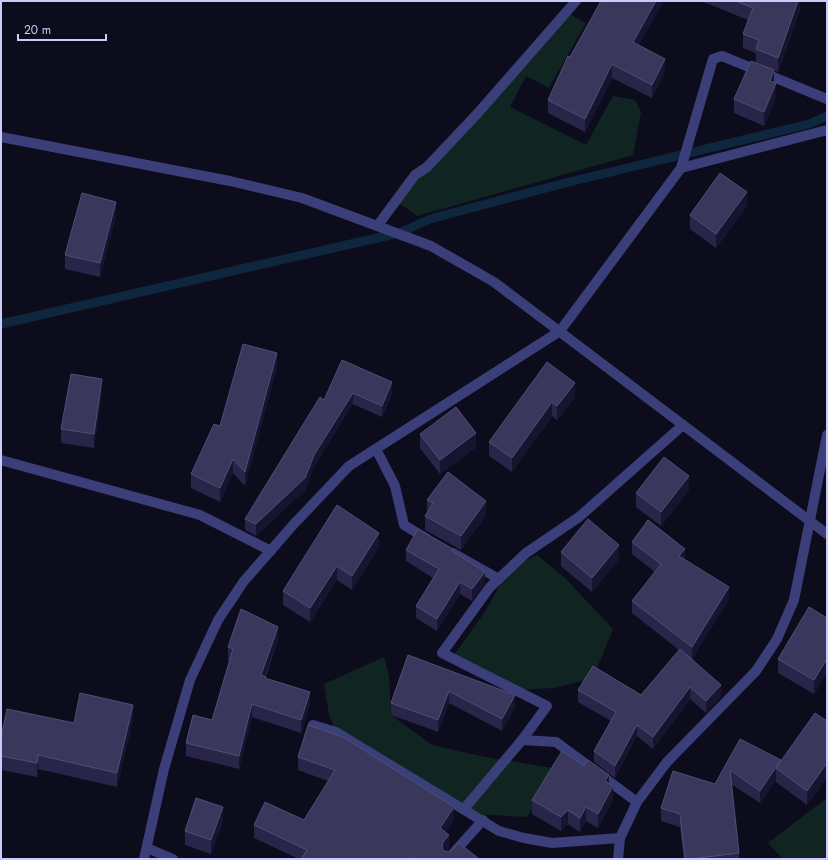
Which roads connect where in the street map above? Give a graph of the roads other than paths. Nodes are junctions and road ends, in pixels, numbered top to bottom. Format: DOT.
graph roads {
  1 [pos="576,1"];
  2 [pos="827,99"];
  3 [pos="827,130"];
  4 [pos="1,138"];
  5 [pos="681,168"];
  6 [pos="378,225"];
  7 [pos="560,331"];
  8 [pos="683,425"];
  9 [pos="827,435"];
  10 [pos="376,449"];
  11 [pos="1,460"];
  12 [pos="809,520"];
  13 [pos="827,534"];
  14 [pos="271,551"];
  15 [pos="499,578"];
  16 [pos="313,725"];
  17 [pos="522,740"];
  18 [pos="637,802"];
  19 [pos="464,809"];
  20 [pos="483,820"];
  21 [pos="620,838"];
  22 [pos="146,848"];
  23 [pos="144,859"];
  24 [pos="173,859"];
  25 [pos="448,859"];
  26 [pos="618,859"];
  1 -- 6 [label="street"];
  2 -- 5 [label="street"];
  3 -- 5 [label="street"];
  4 -- 6 [label="street"];
  5 -- 7 [label="street"];
  6 -- 7 [label="street"];
  7 -- 8 [label="street"];
  7 -- 10 [label="street"];
  8 -- 12 [label="street"];
  8 -- 15 [label="street"];
  9 -- 12 [label="street"];
  10 -- 14 [label="street"];
  10 -- 15 [label="street"];
  11 -- 14 [label="street"];
  12 -- 13 [label="street"];
  12 -- 18 [label="street"];
  14 -- 22 [label="street"];
  15 -- 17 [label="street"];
  16 -- 19 [label="street"];
  17 -- 18 [label="street"];
  17 -- 19 [label="street"];
  18 -- 21 [label="street"];
  19 -- 20 [label="street"];
  20 -- 21 [label="street"];
  20 -- 25 [label="street"];
  21 -- 26 [label="street"];
  22 -- 23 [label="street"];
  22 -- 24 [label="street"];
}
